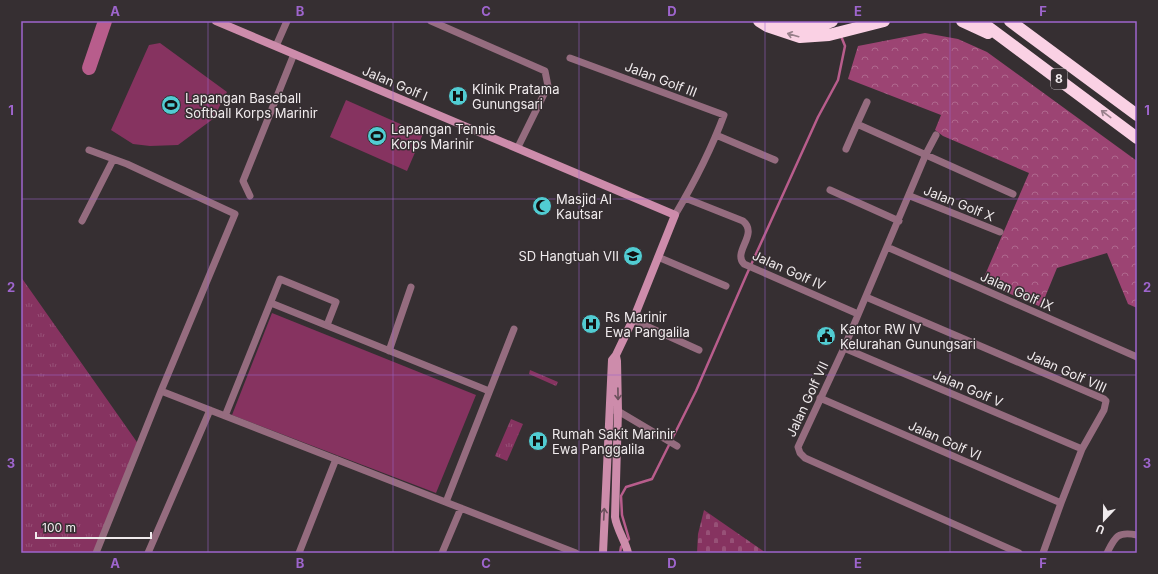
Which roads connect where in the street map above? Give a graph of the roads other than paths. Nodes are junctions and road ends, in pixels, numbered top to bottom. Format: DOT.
graph roads {
  1 [pos="216,21"];
  2 [pos="287,21"];
  3 [pos="431,21"];
  4 [pos="759,21"];
  5 [pos="779,21"];
  6 [pos="884,21"];
  7 [pos="962,21"];
  8 [pos="980,21"];
  9 [pos="1010,21"];
  10 [pos="1024,21"];
  11 [pos="828,27"];
  12 [pos="276,46"];
  13 [pos="294,54"];
  14 [pos="570,58"];
  15 [pos="1062,82"];
  16 [pos="1096,84"];
  17 [pos="867,102"];
  18 [pos="1137,115"];
  19 [pos="857,124"];
  20 [pos="716,135"];
  21 [pos="936,135"];
  22 [pos="1137,138"];
  23 [pos="518,148"];
  24 [pos="846,149"];
  25 [pos="89,150"];
  26 [pos="926,154"];
  27 [pos="113,160"];
  28 [pos="775,160"];
  29 [pos="830,190"];
  30 [pos="1013,194"];
  31 [pos="250,196"];
  32 [pos="910,196"];
  33 [pos="685,198"];
  34 [pos="675,215"];
  35 [pos="82,221"];
  36 [pos="899,221"];
  37 [pos="1000,232"];
  38 [pos="887,247"];
  39 [pos="658,257"];
  40 [pos="726,286"];
  41 [pos="412,287"];
  42 [pos="866,297"];
  43 [pos="271,303"];
  44 [pos="858,314"];
  45 [pos="633,320"];
  46 [pos="327,326"];
  47 [pos="514,329"];
  48 [pos="844,348"];
  49 [pos="698,350"];
  50 [pos="389,351"];
  51 [pos="616,355"];
  52 [pos="1137,357"];
  53 [pos="161,391"];
  54 [pos="489,391"];
  55 [pos="820,398"];
  56 [pos="609,409"];
  57 [pos="210,410"];
  58 [pos="618,411"];
  59 [pos="225,416"];
  60 [pos="677,446"];
  61 [pos="1082,449"];
  62 [pos="336,459"];
  63 [pos="446,502"];
  64 [pos="1061,503"];
  65 [pos="461,508"];
  66 [pos="1137,535"];
  67 [pos="627,550"];
  68 [pos="96,553"];
  69 [pos="148,553"];
  70 [pos="299,553"];
  71 [pos="442,553"];
  72 [pos="576,553"];
  73 [pos="603,553"];
  74 [pos="1019,553"];
  75 [pos="1043,553"];
  76 [pos="1107,553"];
  1 -- 12 [label="main road, Jalan Golf I"];
  2 -- 12 [label="street"];
  3 -- 23 [label="street"];
  11 -- 4 [label="highway, one-way"];
  5 -- 11 [label="highway"];
  6 -- 11 [label="highway"];
  7 -- 15 [label="highway"];
  8 -- 15 [label="highway, 8"];
  9 -- 16 [label="highway, 8"];
  10 -- 16 [label="highway"];
  12 -- 13 [label="main road, Jalan Golf I"];
  13 -- 23 [label="main road, Jalan Golf I"];
  13 -- 31 [label="street"];
  14 -- 20 [label="street, Jalan Golf III"];
  22 -- 15 [label="highway, 8, one-way"];
  16 -- 18 [label="highway, 8"];
  17 -- 19 [label="street"];
  19 -- 24 [label="street"];
  19 -- 26 [label="street"];
  20 -- 28 [label="street"];
  20 -- 33 [label="street, Jalan Golf III"];
  21 -- 26 [label="street, Jalan Golf VII"];
  23 -- 34 [label="main road, Jalan Golf I"];
  25 -- 27 [label="street"];
  26 -- 30 [label="street"];
  26 -- 32 [label="street, Jalan Golf VII"];
  27 -- 35 [label="street"];
  27 -- 53 [label="street"];
  29 -- 36 [label="street"];
  32 -- 36 [label="street, Jalan Golf VII"];
  32 -- 37 [label="street, Jalan Golf X"];
  33 -- 34 [label="street, Jalan Golf III"];
  33 -- 44 [label="street, Jalan Golf IV"];
  34 -- 39 [label="main road"];
  36 -- 38 [label="street, Jalan Golf VII"];
  38 -- 42 [label="street, Jalan Golf VII"];
  38 -- 52 [label="street, Jalan Golf IX"];
  39 -- 40 [label="street"];
  39 -- 45 [label="main road"];
  41 -- 50 [label="street"];
  42 -- 44 [label="street, Jalan Golf VII"];
  42 -- 61 [label="street, Jalan Golf VIII"];
  43 -- 46 [label="street"];
  43 -- 46 [label="street"];
  43 -- 59 [label="street"];
  44 -- 48 [label="street, Jalan Golf VII"];
  45 -- 49 [label="street"];
  45 -- 51 [label="main road"];
  46 -- 50 [label="street"];
  47 -- 54 [label="street"];
  48 -- 55 [label="street, Jalan Golf VII"];
  48 -- 61 [label="street, Jalan Golf V"];
  50 -- 54 [label="street"];
  51 -- 56 [label="main road"];
  51 -- 58 [label="main road, one-way"];
  53 -- 57 [label="street"];
  53 -- 68 [label="street"];
  54 -- 63 [label="street"];
  55 -- 64 [label="street, Jalan Golf VI"];
  55 -- 74 [label="street, Jalan Golf VII"];
  56 -- 58 [label="street"];
  73 -- 56 [label="main road, one-way"];
  57 -- 59 [label="street"];
  57 -- 69 [label="street"];
  58 -- 60 [label="street"];
  58 -- 67 [label="main road"];
  59 -- 62 [label="street"];
  61 -- 64 [label="street, Jalan Golf VIII"];
  62 -- 63 [label="street"];
  62 -- 70 [label="street"];
  63 -- 65 [label="street"];
  64 -- 75 [label="street, Jalan Golf VIII"];
  65 -- 71 [label="street"];
  65 -- 72 [label="street"];
  66 -- 76 [label="street"];
}
